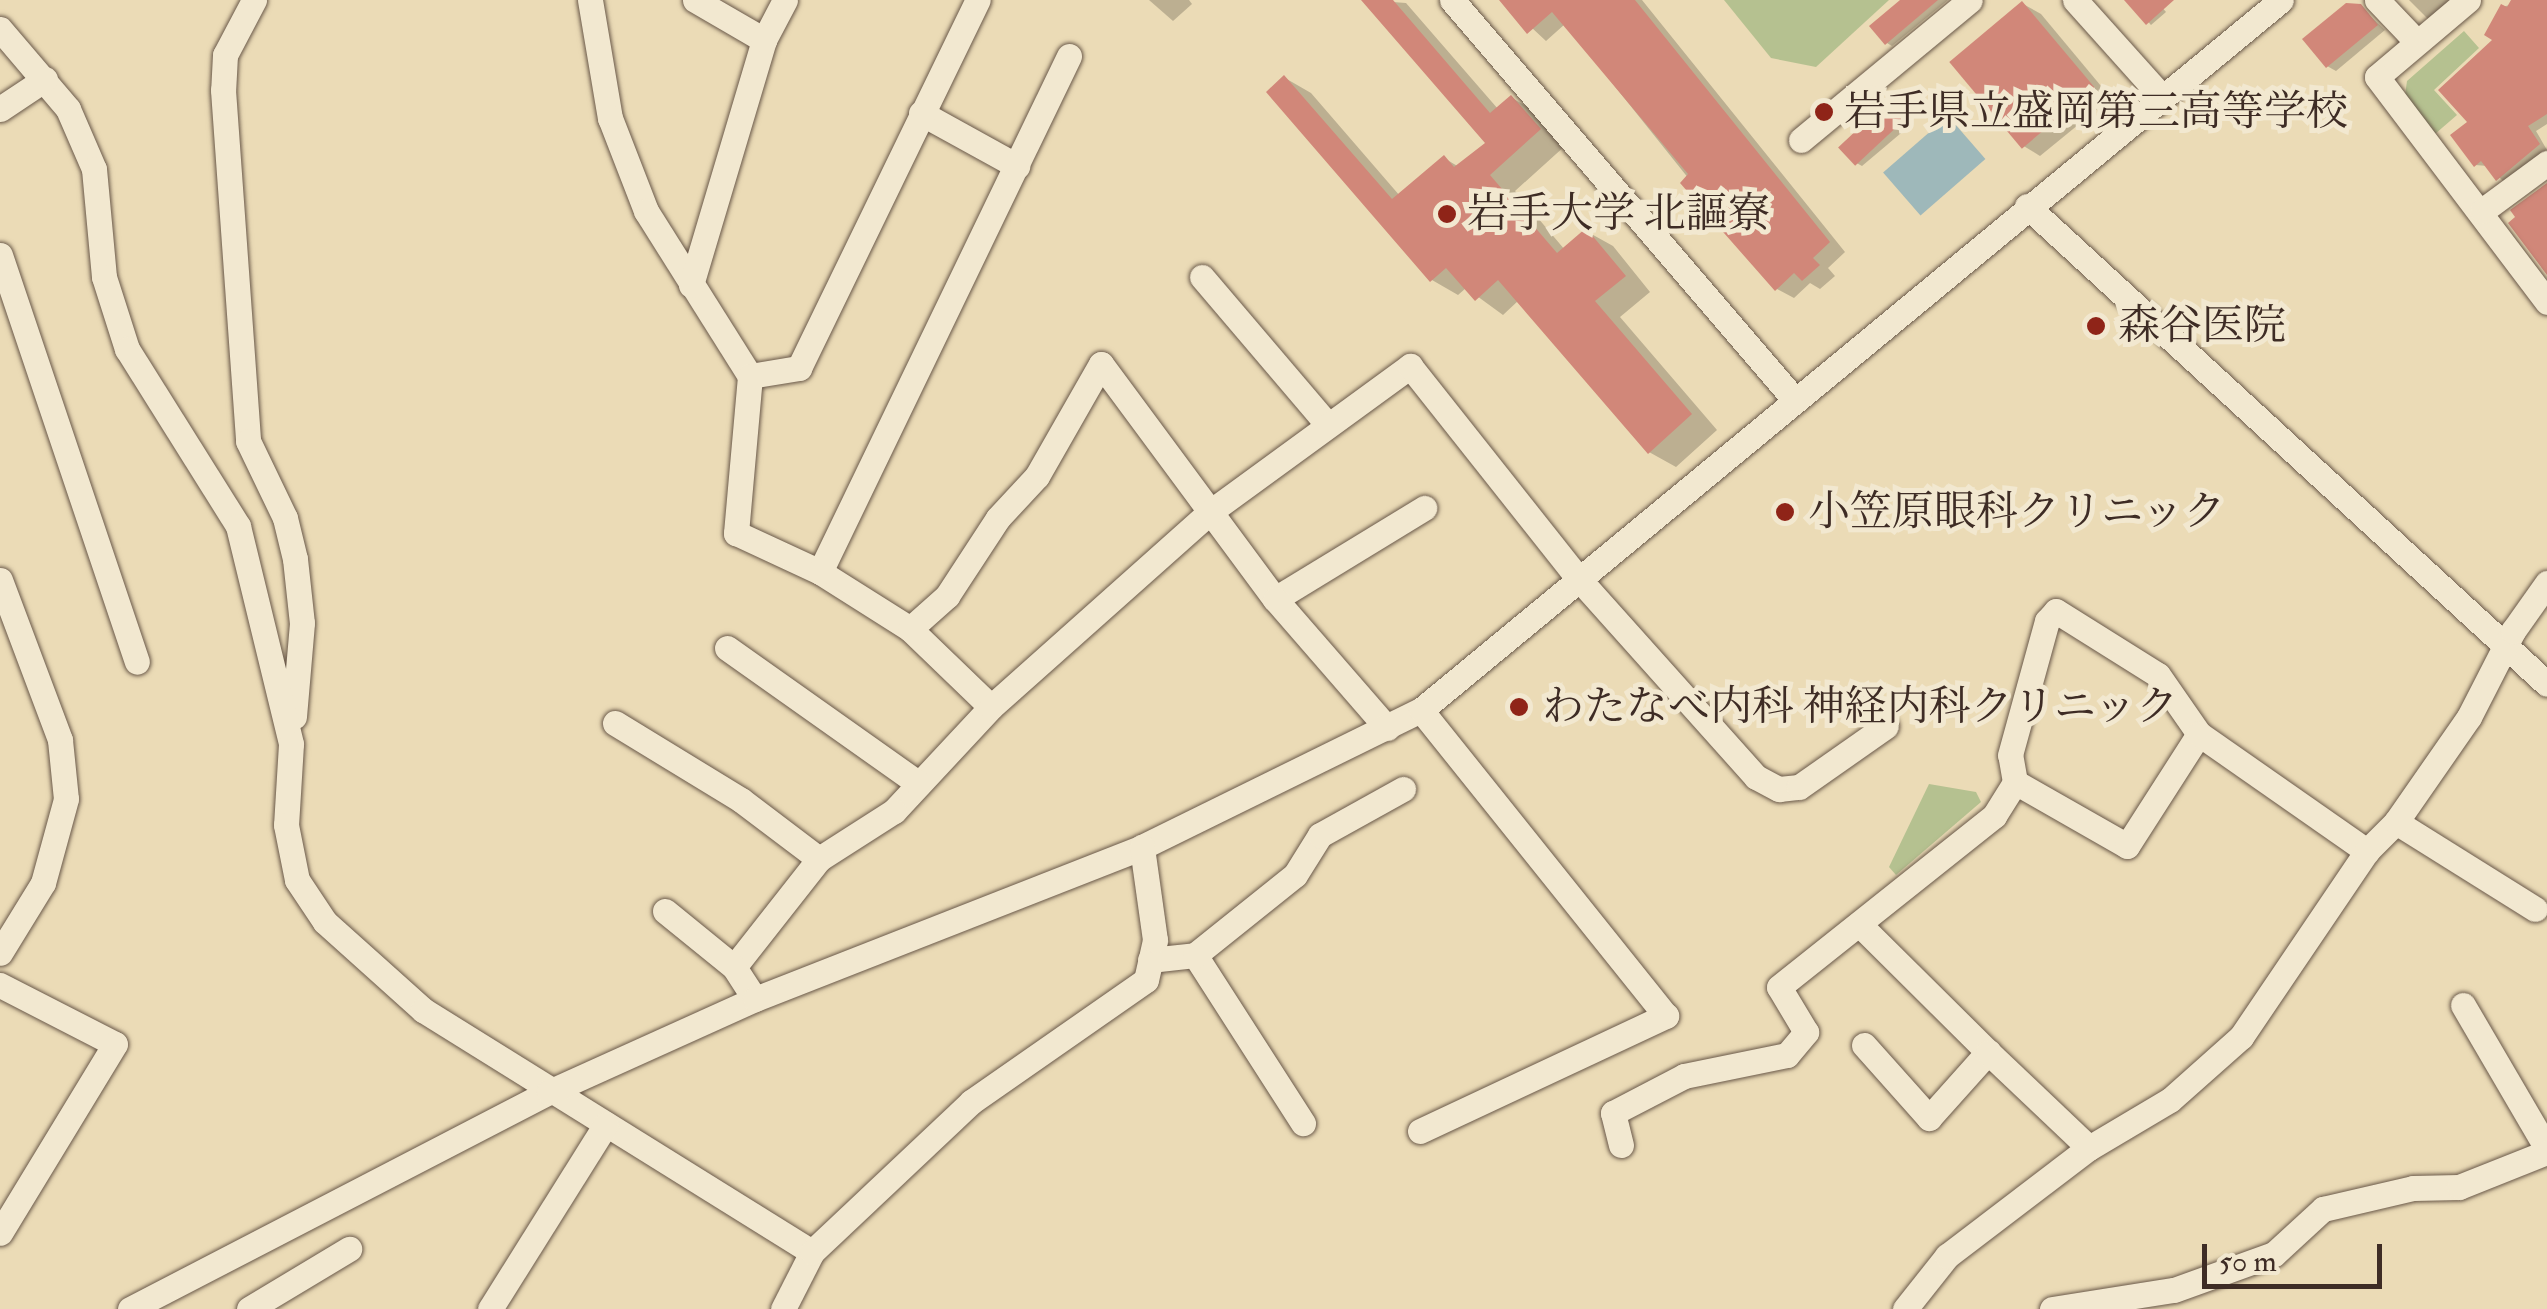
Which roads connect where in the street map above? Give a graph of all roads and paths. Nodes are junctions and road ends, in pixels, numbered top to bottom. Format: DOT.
graph roads {
  1 [pos="254,0"];
  2 [pos="590,0"];
  3 [pos="696,0"];
  4 [pos="785,0"];
  5 [pos="978,0"];
  6 [pos="1452,0"];
  7 [pos="1970,0"];
  8 [pos="2075,0"];
  9 [pos="2281,0"];
  10 [pos="2377,0"];
  11 [pos="2468,0"];
  12 [pos="0,29"];
  13 [pos="764,40"];
  14 [pos="2417,42"];
  15 [pos="1069,56"];
  16 [pos="44,79"];
  17 [pos="2162,97"];
  18 [pos="0,109"];
  19 [pos="922,113"];
  20 [pos="1801,140"];
  21 [pos="2547,163"];
  22 [pos="1017,166"];
  23 [pos="2026,206"];
  24 [pos="2482,211"];
  25 [pos="0,255"];
  26 [pos="1202,277"];
  27 [pos="691,285"];
  28 [pos="2547,302"];
  29 [pos="750,376"];
  30 [pos="1794,399"];
  31 [pos="1326,424"];
  32 [pos="1424,508"];
  33 [pos="1210,512"];
  34 [pos="820,572"];
  35 [pos="1578,578"];
  36 [pos="0,580"];
  37 [pos="2547,583"];
  38 [pos="1275,599"];
  39 [pos="5,615"];
  40 [pos="910,629"];
  41 [pos="727,648"];
  42 [pos="2508,649"];
  43 [pos="137,662"];
  44 [pos="2547,684"];
  45 [pos="991,707"];
  46 [pos="1421,710"];
  47 [pos="615,723"];
  48 [pos="1886,726"];
  49 [pos="1387,728"];
  50 [pos="2199,734"];
  51 [pos="291,744"];
  52 [pos="2014,782"];
  53 [pos="919,784"];
  54 [pos="1403,789"];
  55 [pos="2396,822"];
  56 [pos="1142,846"];
  57 [pos="2367,851"];
  58 [pos="819,859"];
  59 [pos="2535,908"];
  60 [pos="665,911"];
  61 [pos="1859,924"];
  62 [pos="3,943"];
  63 [pos="1194,955"];
  64 [pos="1150,960"];
  65 [pos="734,967"];
  66 [pos="0,985"];
  67 [pos="755,999"];
  68 [pos="2463,1005"];
  69 [pos="1864,1044"];
  70 [pos="1988,1052"];
  71 [pos="549,1092"];
  72 [pos="1303,1123"];
  73 [pos="606,1124"];
  74 [pos="1420,1131"];
  75 [pos="1622,1146"];
  76 [pos="2089,1148"];
  77 [pos="2547,1151"];
  78 [pos="0,1233"];
  79 [pos="349,1248"];
  80 [pos="812,1252"];
  81 [pos="2181,1299"];
  82 [pos="130,1309"];
  83 [pos="249,1309"];
  84 [pos="490,1309"];
  85 [pos="783,1309"];
  86 [pos="1904,1309"];
  87 [pos="2052,1309"];
  1 -- 51 [label="street"];
  2 -- 27 [label="street"];
  3 -- 13 [label="street"];
  4 -- 13 [label="street"];
  5 -- 19 [label="street"];
  6 -- 30 [label="street"];
  7 -- 20 [label="street"];
  8 -- 17 [label="street"];
  9 -- 17 [label="street"];
  10 -- 14 [label="street"];
  11 -- 14 [label="street"];
  12 -- 16 [label="street"];
  13 -- 27 [label="street"];
  14 -- 24 [label="street"];
  15 -- 22 [label="street"];
  16 -- 18 [label="street"];
  16 -- 51 [label="street"];
  17 -- 23 [label="street"];
  19 -- 22 [label="street"];
  19 -- 29 [label="street"];
  21 -- 24 [label="street"];
  22 -- 34 [label="street"];
  23 -- 30 [label="street"];
  23 -- 42 [label="street"];
  24 -- 28 [label="street"];
  25 -- 43 [label="street"];
  26 -- 31 [label="street"];
  27 -- 29 [label="street"];
  29 -- 34 [label="street"];
  30 -- 35 [label="street"];
  31 -- 33 [label="street"];
  31 -- 35 [label="street"];
  32 -- 38 [label="street"];
  33 -- 38 [label="street"];
  33 -- 40 [label="street"];
  33 -- 45 [label="street"];
  34 -- 40 [label="street"];
  35 -- 46 [label="street"];
  35 -- 48 [label="street"];
  36 -- 39 [label="street"];
  37 -- 42 [label="street"];
  38 -- 49 [label="street"];
  39 -- 62 [label="street"];
  40 -- 45 [label="street"];
  41 -- 53 [label="street"];
  42 -- 44 [label="street"];
  42 -- 55 [label="street"];
  45 -- 53 [label="street"];
  46 -- 49 [label="street"];
  46 -- 74 [label="street"];
  47 -- 58 [label="street"];
  49 -- 56 [label="street"];
  50 -- 52 [label="street"];
  50 -- 52 [label="street"];
  50 -- 57 [label="street"];
  51 -- 71 [label="street"];
  52 -- 61 [label="street"];
  53 -- 58 [label="street"];
  54 -- 63 [label="street"];
  55 -- 57 [label="street"];
  55 -- 59 [label="street"];
  56 -- 64 [label="street"];
  56 -- 67 [label="street"];
  57 -- 76 [label="street"];
  58 -- 65 [label="street"];
  60 -- 65 [label="street"];
  61 -- 70 [label="street"];
  61 -- 75 [label="street"];
  63 -- 64 [label="street"];
  63 -- 72 [label="street"];
  64 -- 80 [label="street"];
  65 -- 67 [label="street"];
  66 -- 78 [label="street"];
  67 -- 71 [label="street"];
  68 -- 77 [label="street"];
  69 -- 70 [label="street"];
  70 -- 76 [label="street"];
  71 -- 73 [label="street"];
  71 -- 82 [label="street"];
  73 -- 80 [label="street"];
  73 -- 84 [label="street"];
  76 -- 86 [label="street"];
  77 -- 81 [label="street"];
  79 -- 83 [label="street"];
  80 -- 85 [label="street"];
  81 -- 87 [label="street"];
}
